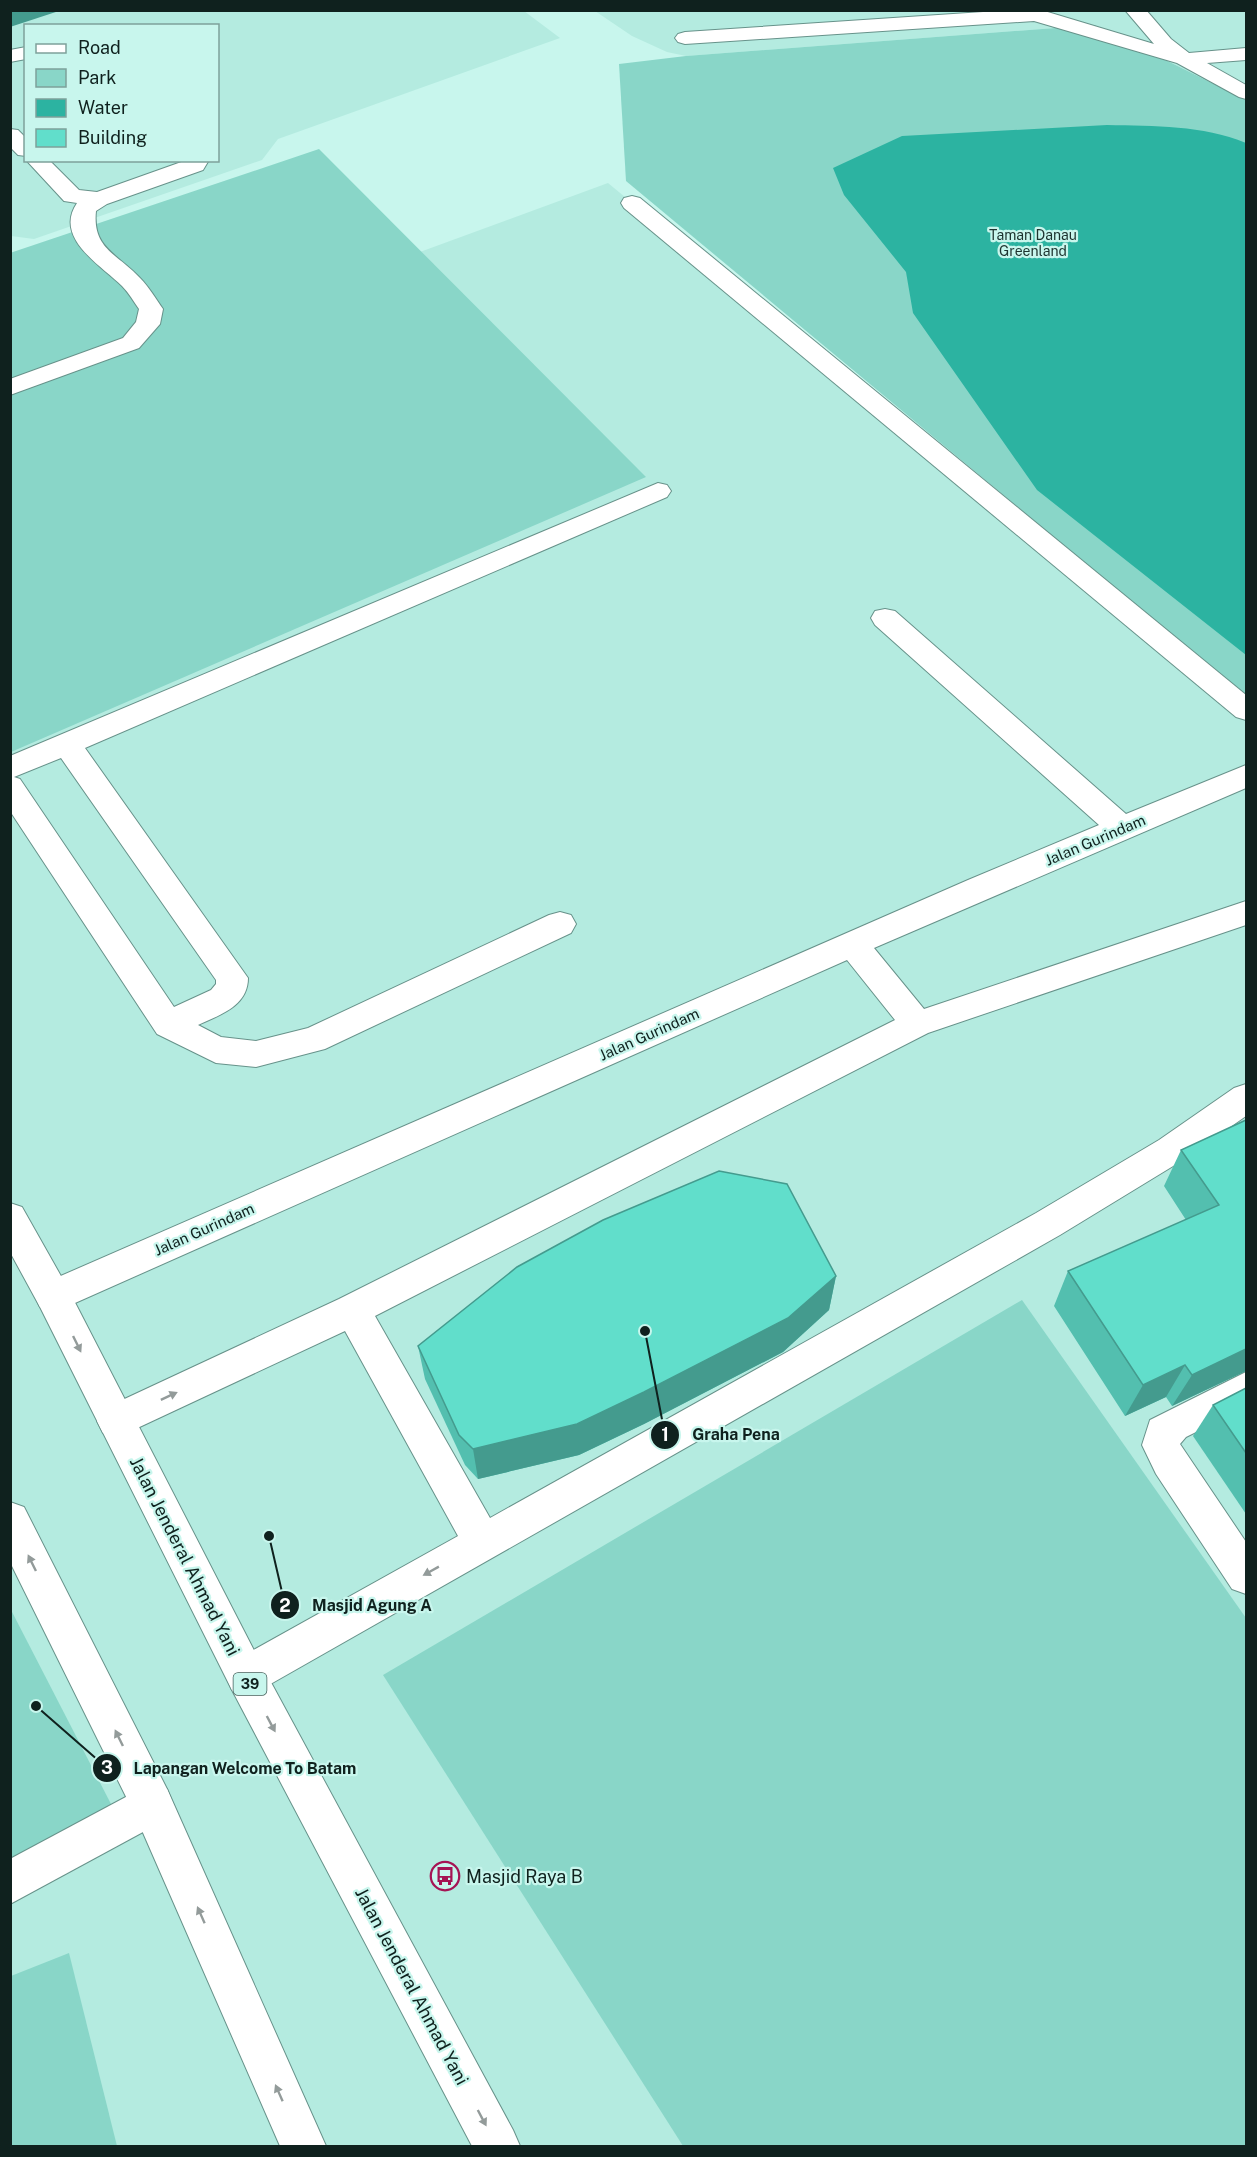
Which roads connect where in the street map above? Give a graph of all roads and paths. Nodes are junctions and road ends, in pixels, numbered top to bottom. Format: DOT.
graph roads {
  1 [pos="1135,10"];
  2 [pos="685,38"];
  3 [pos="1246,54"];
  4 [pos="1184,59"];
  5 [pos="1246,93"];
  6 [pos="10,135"];
  7 [pos="24,148"];
  8 [pos="38,162"];
  9 [pos="197,162"];
  10 [pos="99,199"];
  11 [pos="632,202"];
  12 [pos="10,388"];
  13 [pos="658,491"];
  14 [pos="885,618"];
  15 [pos="1246,710"];
  16 [pos="67,744"];
  17 [pos="10,768"];
  18 [pos="1246,776"];
  19 [pos="10,787"];
  20 [pos="1122,828"];
  21 [pos="1246,913"];
  22 [pos="560,924"];
  23 [pos="853,944"];
  24 [pos="917,1024"];
  25 [pos="168,1025"];
  26 [pos="1246,1098"];
  27 [pos="10,1218"];
  28 [pos="53,1296"];
  29 [pos="352,1310"];
  30 [pos="1246,1389"];
  31 [pos="116,1422"];
  32 [pos="10,1520"];
  33 [pos="483,1543"];
  34 [pos="1246,1575"];
  35 [pos="246,1676"];
  36 [pos="152,1804"];
  37 [pos="10,1882"];
  38 [pos="303,2146"];
  39 [pos="497,2146"];
  1 -- 4 [label="main road"];
  2 -- 4 [label="main road"];
  3 -- 4 [label="main road"];
  4 -- 5 [label="main road"];
  6 -- 7 [label="main road"];
  8 -- 10 [label="main road"];
  9 -- 10 [label="main road"];
  10 -- 12 [label="main road"];
  11 -- 15 [label="main road"];
  13 -- 16 [label="main road"];
  14 -- 20 [label="main road"];
  16 -- 17 [label="main road"];
  16 -- 25 [label="main road"];
  18 -- 20 [label="main road, Jalan Gurindam"];
  19 -- 25 [label="main road"];
  20 -- 23 [label="main road, Jalan Gurindam"];
  21 -- 24 [label="main road"];
  22 -- 25 [label="main road"];
  23 -- 24 [label="main road"];
  23 -- 28 [label="main road, Jalan Gurindam"];
  24 -- 29 [label="main road"];
  26 -- 33 [label="main road"];
  27 -- 28 [label="main road, Jalan Jenderal Ahmad Yani / 39"];
  28 -- 31 [label="main road, Jalan Jenderal Ahmad Yani / 39, one-way"];
  31 -- 29 [label="main road, one-way"];
  29 -- 33 [label="main road"];
  30 -- 34 [label="main road"];
  31 -- 35 [label="main road, Jalan Jenderal Ahmad Yani / 39"];
  36 -- 32 [label="main road, one-way"];
  33 -- 35 [label="main road, one-way"];
  35 -- 39 [label="main road, Jalan Jenderal Ahmad Yani / 39, one-way"];
  36 -- 37 [label="main road"];
  38 -- 36 [label="main road, one-way"];
}
